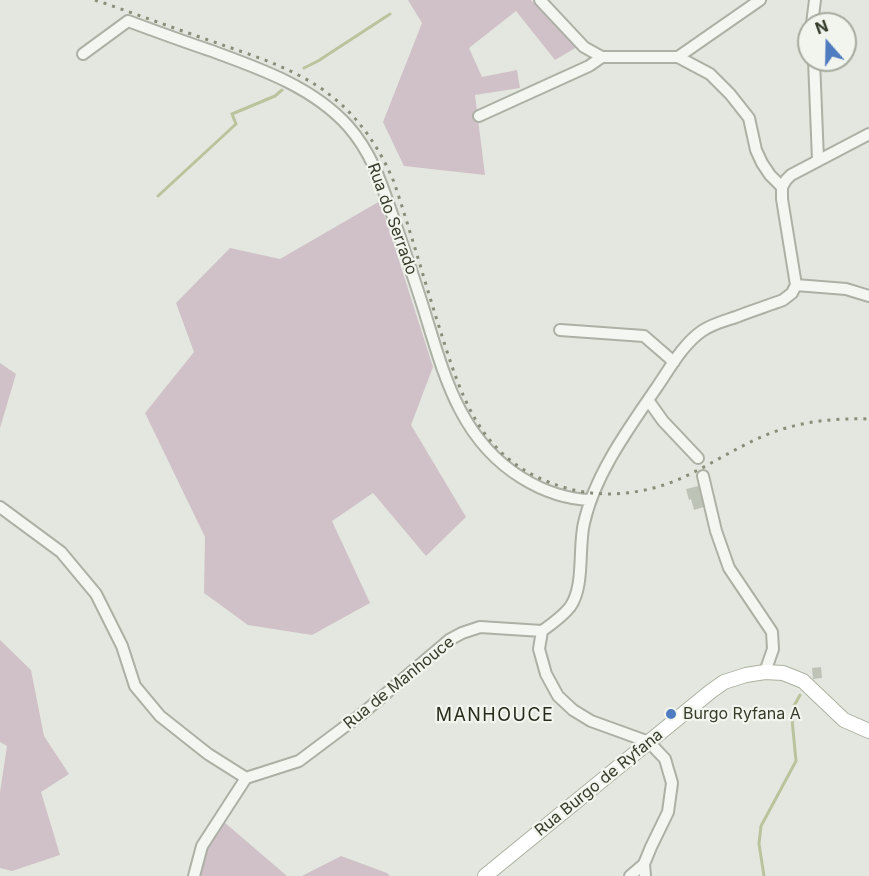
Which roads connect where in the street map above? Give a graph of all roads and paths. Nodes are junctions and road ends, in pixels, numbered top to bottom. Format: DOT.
graph roads {
  1 [pos="540,0"];
  2 [pos="760,0"];
  3 [pos="83,54"];
  4 [pos="602,57"];
  5 [pos="678,57"];
  6 [pos="814,72"];
  7 [pos="479,116"];
  8 [pos="869,134"];
  9 [pos="818,160"];
  10 [pos="782,187"];
  11 [pos="796,285"];
  12 [pos="869,296"];
  13 [pos="560,330"];
  14 [pos="674,362"];
  15 [pos="648,400"];
  16 [pos="698,458"];
  17 [pos="703,476"];
  18 [pos="590,500"];
  19 [pos="0,507"];
  20 [pos="542,631"];
  21 [pos="765,672"];
  22 [pos="869,731"];
  23 [pos="649,742"];
  24 [pos="246,778"];
  25 [pos="644,864"];
  26 [pos="194,876"];
  27 [pos="485,876"];
  28 [pos="630,876"];
  29 [pos="645,876"];
  1 -- 4 [label="street"];
  2 -- 5 [label="street"];
  3 -- 18 [label="street, Rua do Serrado"];
  4 -- 5 [label="street"];
  4 -- 7 [label="street"];
  5 -- 10 [label="street"];
  6 -- 9 [label="street"];
  8 -- 9 [label="street"];
  9 -- 10 [label="street"];
  10 -- 11 [label="street"];
  11 -- 12 [label="street"];
  11 -- 14 [label="street"];
  13 -- 14 [label="street"];
  14 -- 15 [label="street"];
  15 -- 16 [label="street"];
  15 -- 18 [label="street"];
  17 -- 21 [label="street"];
  18 -- 20 [label="street"];
  19 -- 24 [label="street"];
  20 -- 23 [label="street"];
  20 -- 24 [label="street, Rua de Manhouce"];
  21 -- 22 [label="main road, Rua Burgo de Ryfana"];
  21 -- 23 [label="main road, Rua Burgo de Ryfana"];
  23 -- 25 [label="street"];
  23 -- 27 [label="main road, Rua Burgo de Ryfana"];
  24 -- 26 [label="street"];
  25 -- 28 [label="street"];
  25 -- 29 [label="street"];
}
